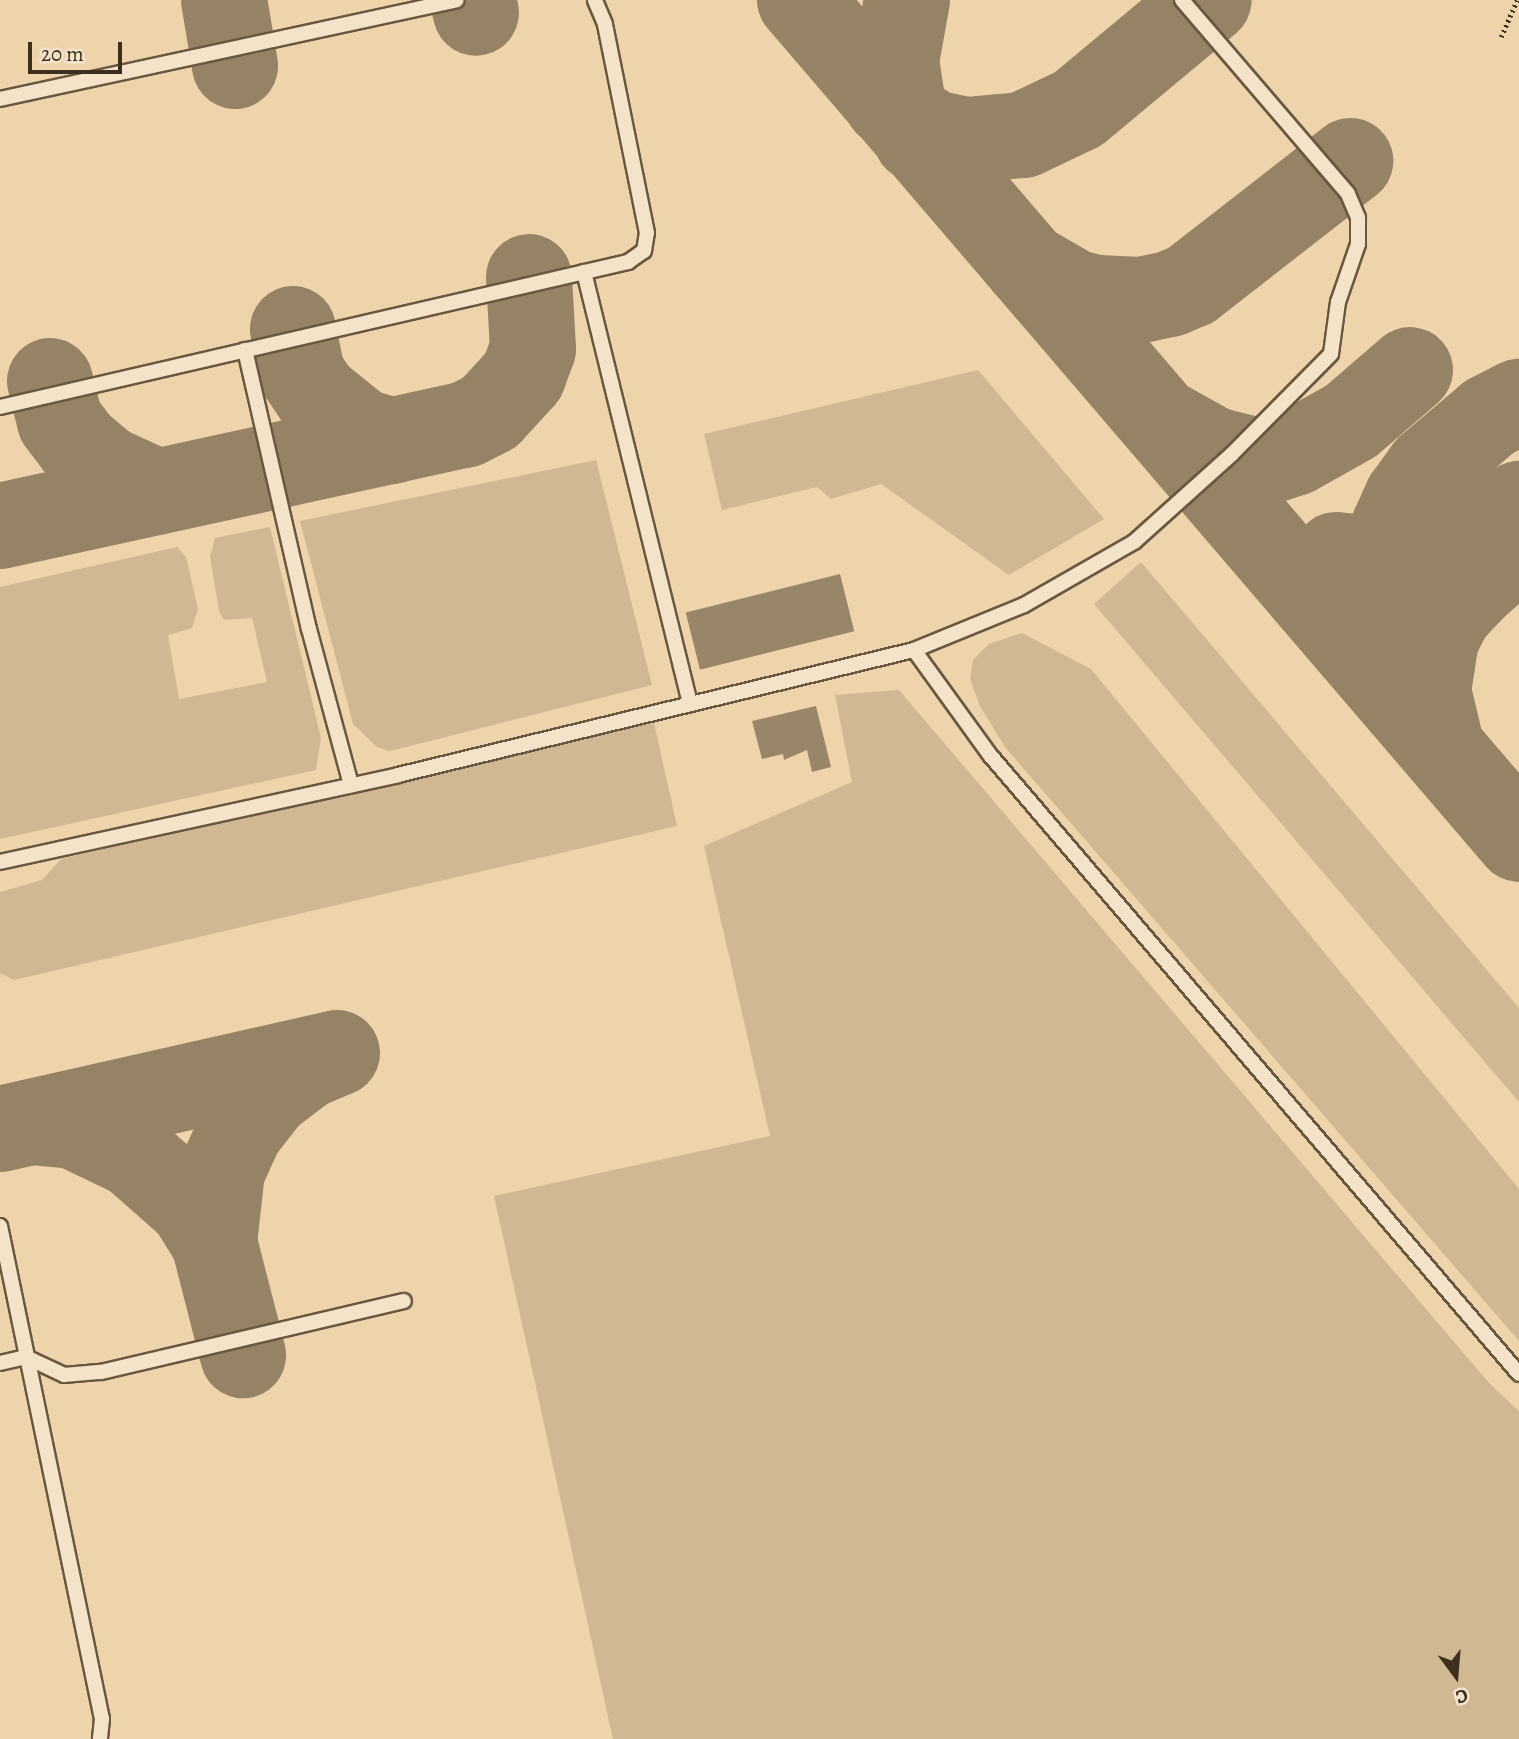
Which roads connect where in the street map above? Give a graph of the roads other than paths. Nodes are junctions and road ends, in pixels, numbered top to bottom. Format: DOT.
graph roads {
  1 [pos="456,0"];
  2 [pos="597,0"];
  3 [pos="1182,0"];
  4 [pos="0,99"];
  5 [pos="584,272"];
  6 [pos="245,350"];
  7 [pos="0,407"];
  8 [pos="914,650"];
  9 [pos="690,704"];
  10 [pos="351,785"];
  11 [pos="0,862"];
  12 [pos="0,1226"];
  13 [pos="404,1301"];
  14 [pos="26,1357"];
  15 [pos="0,1363"];
  16 [pos="1519,1374"];
  17 [pos="100,1739"];
  1 -- 4 [label="lane"];
  2 -- 5 [label="lane"];
  3 -- 8 [label="lane"];
  5 -- 6 [label="lane"];
  5 -- 9 [label="lane"];
  6 -- 7 [label="lane"];
  6 -- 10 [label="lane"];
  8 -- 9 [label="lane"];
  8 -- 16 [label="lane"];
  9 -- 10 [label="lane"];
  10 -- 11 [label="lane"];
  12 -- 14 [label="lane"];
  13 -- 14 [label="lane"];
  14 -- 15 [label="lane"];
  14 -- 17 [label="lane"];
}
